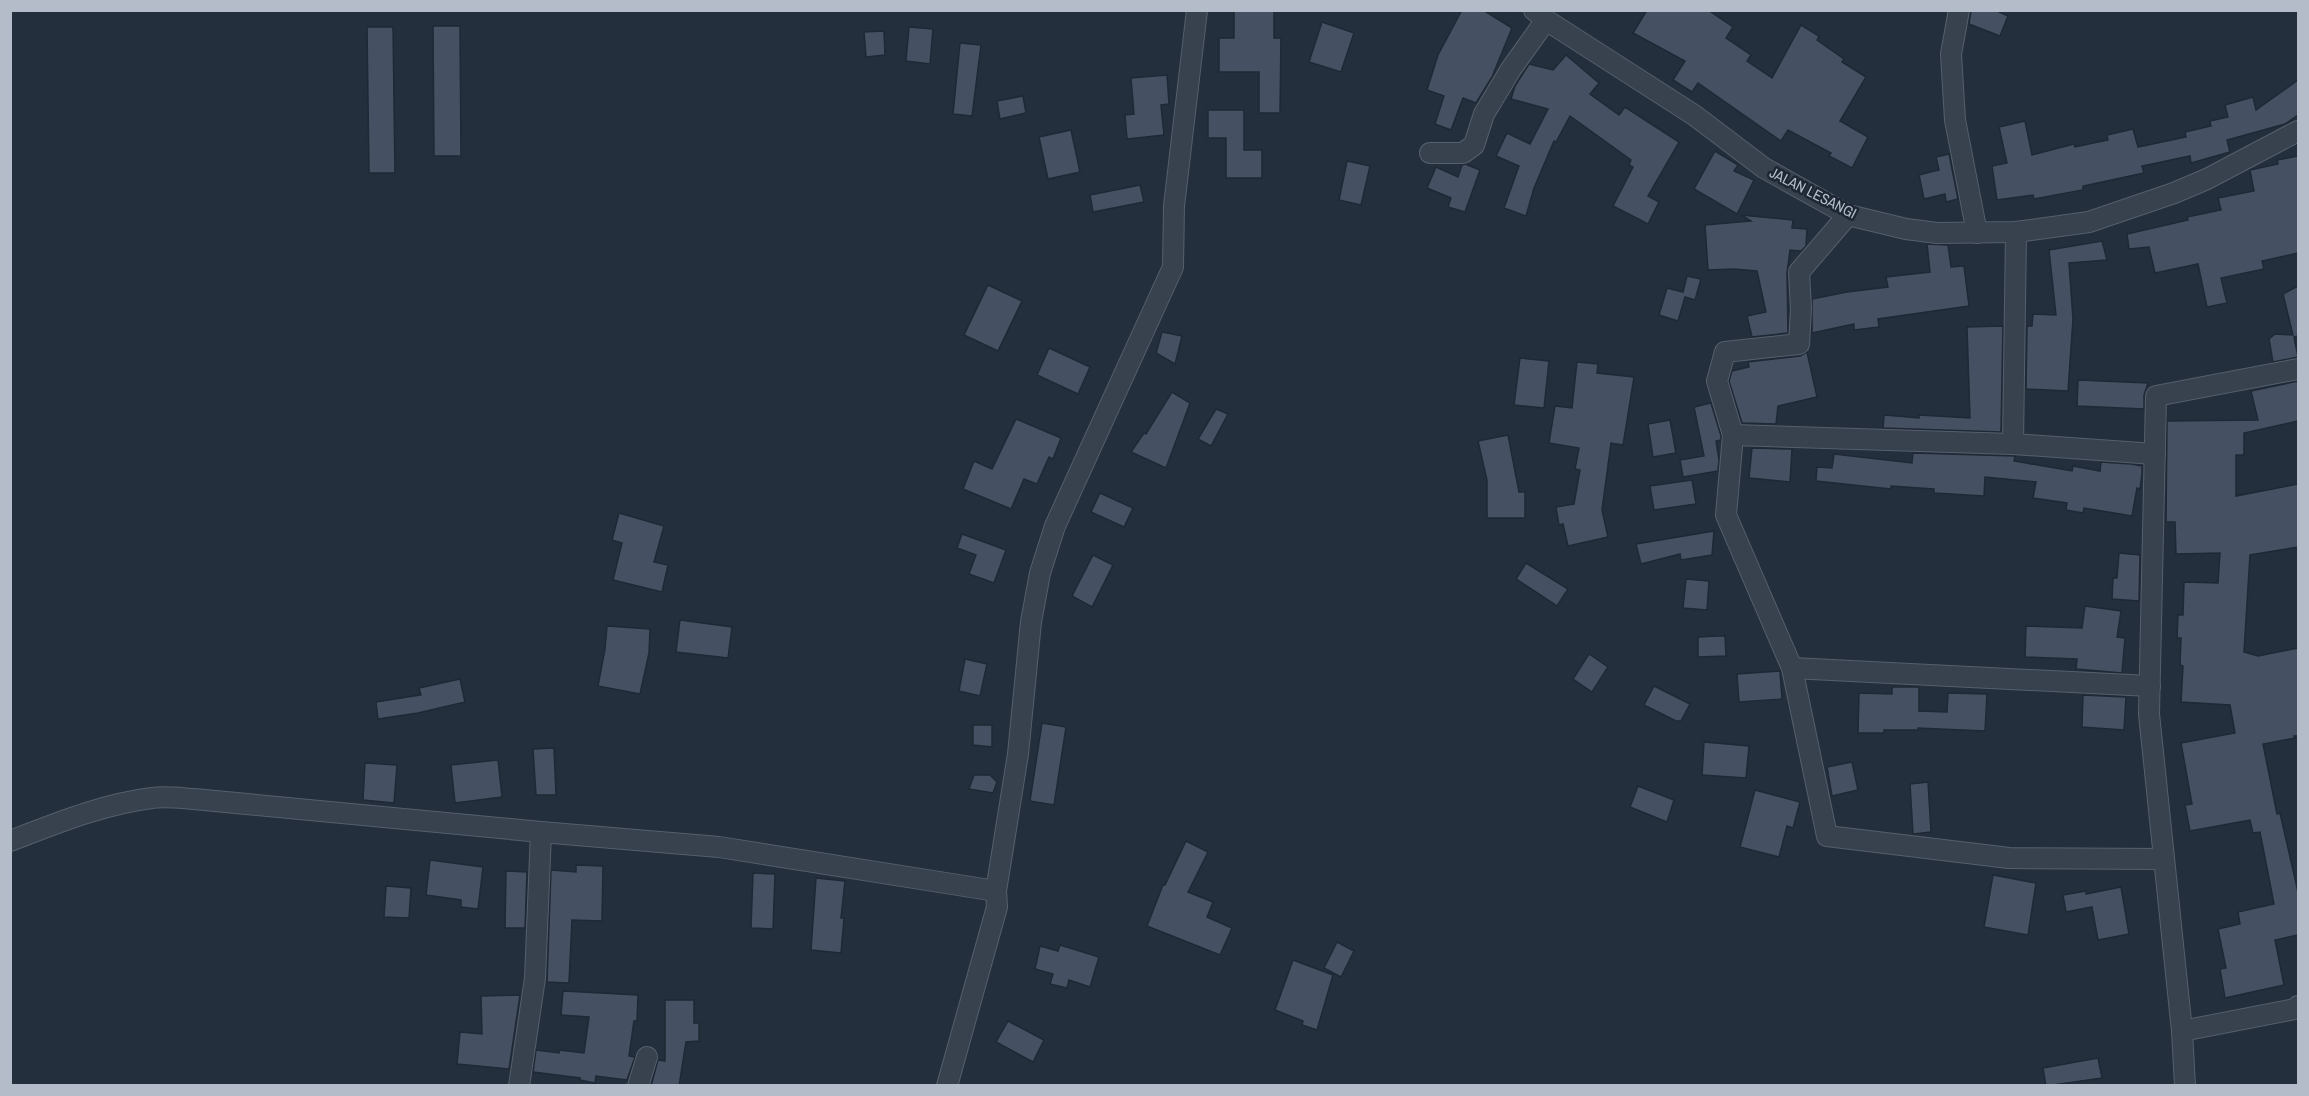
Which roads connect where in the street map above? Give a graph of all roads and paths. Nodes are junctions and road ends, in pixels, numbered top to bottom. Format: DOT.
graph roads {
  1 [pos="1197,10"];
  2 [pos="1959,10"];
  3 [pos="1540,15"];
  4 [pos="2298,131"];
  5 [pos="1430,153"];
  6 [pos="1848,215"];
  7 [pos="2016,232"];
  8 [pos="1977,233"];
  9 [pos="2298,369"];
  10 [pos="1733,435"];
  11 [pos="2013,444"];
  12 [pos="2155,454"];
  13 [pos="1792,668"];
  14 [pos="2150,686"];
  15 [pos="541,832"];
  16 [pos="10,841"];
  17 [pos="2164,859"];
  18 [pos="996,891"];
  19 [pos="2297,1008"];
  20 [pos="2182,1031"];
  21 [pos="647,1057"];
  22 [pos="519,1086"];
  23 [pos="639,1086"];
  24 [pos="946,1086"];
  25 [pos="2185,1086"];
  1 -- 18 [label="street"];
  2 -- 8 [label="street"];
  3 -- 5 [label="street"];
  3 -- 6 [label="street, JALAN LESANGI"];
  4 -- 7 [label="street, JALAN LESANGI"];
  6 -- 8 [label="street, JALAN LESANGI"];
  6 -- 10 [label="street"];
  7 -- 8 [label="street, JALAN LESANGI"];
  7 -- 11 [label="street"];
  9 -- 12 [label="street"];
  10 -- 11 [label="street"];
  10 -- 13 [label="street"];
  11 -- 12 [label="street"];
  12 -- 14 [label="street"];
  13 -- 14 [label="street"];
  13 -- 17 [label="street"];
  14 -- 17 [label="street"];
  15 -- 16 [label="street"];
  15 -- 18 [label="street"];
  15 -- 22 [label="street"];
  17 -- 20 [label="street"];
  18 -- 24 [label="street"];
  19 -- 20 [label="street"];
  20 -- 25 [label="street"];
  21 -- 23 [label="street"];
}
